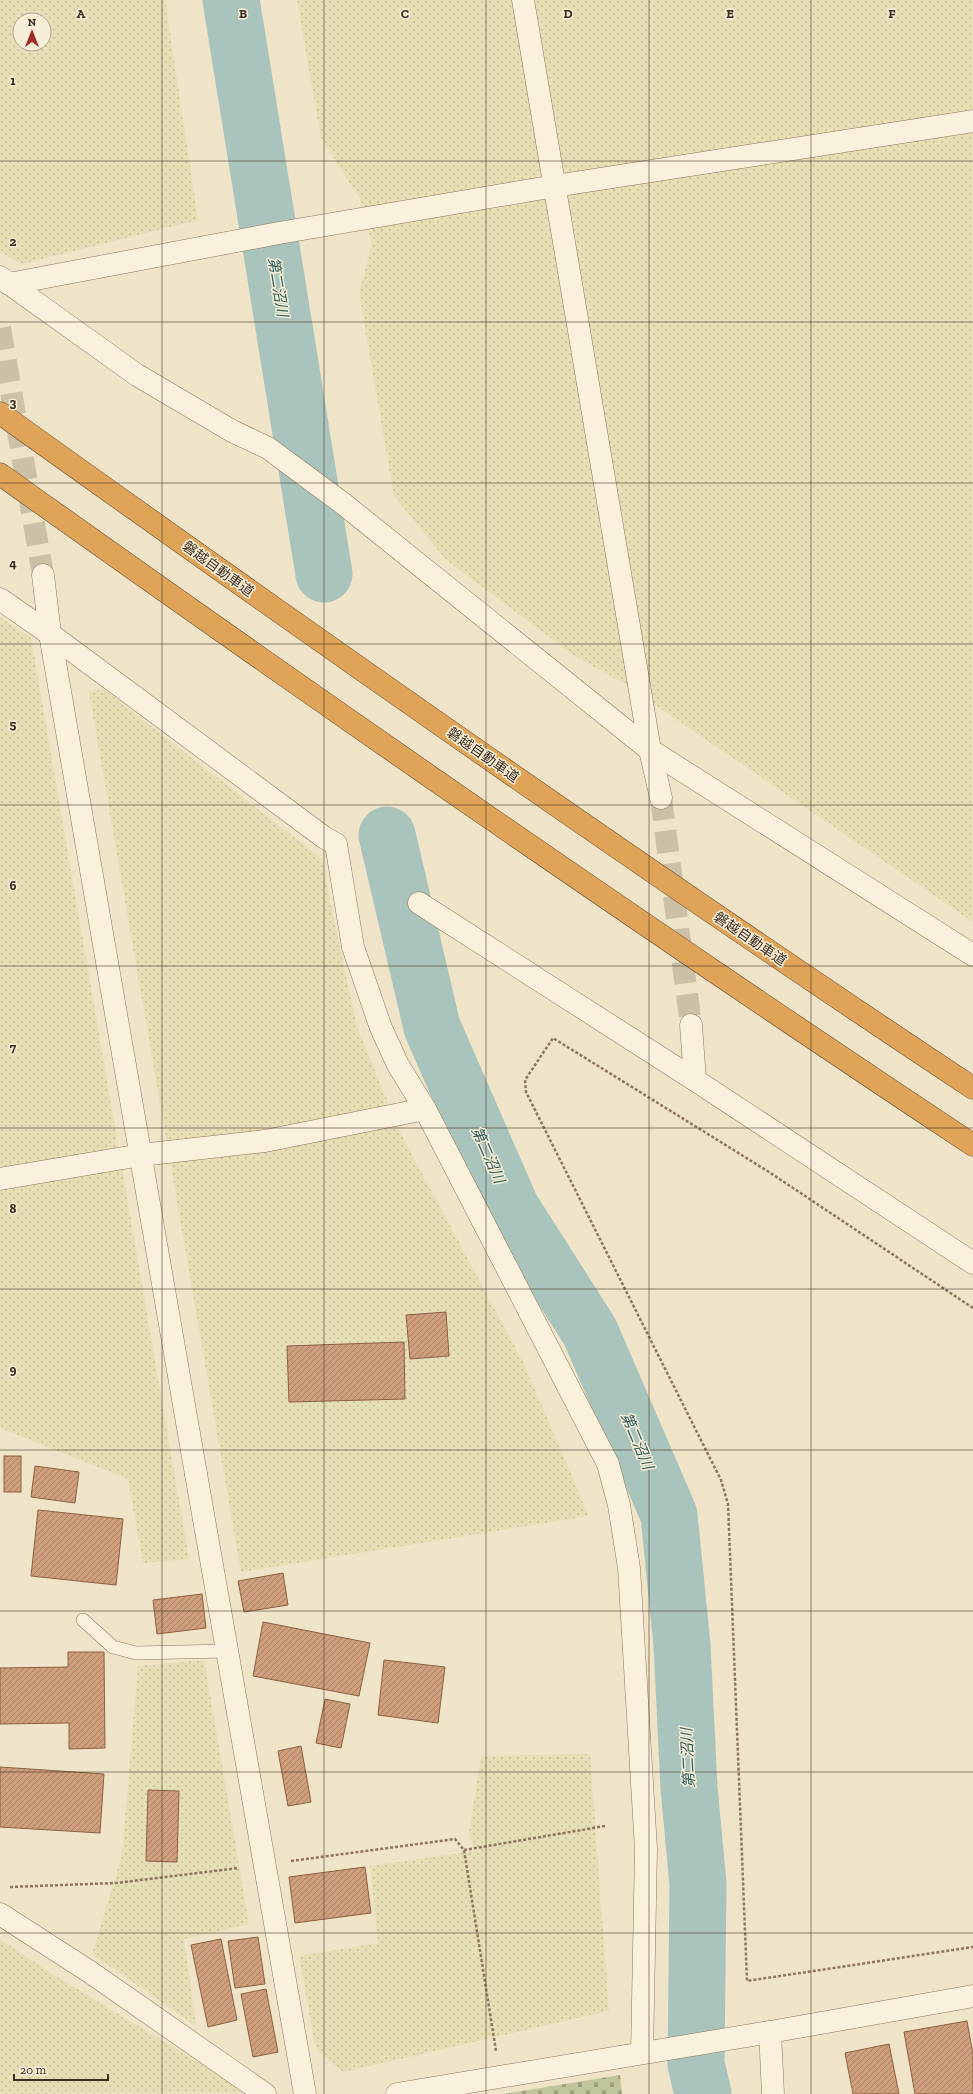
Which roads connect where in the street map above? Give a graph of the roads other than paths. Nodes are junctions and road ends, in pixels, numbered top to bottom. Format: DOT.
graph roads {
  1 [pos="523,0"];
  2 [pos="973,121"];
  3 [pos="555,186"];
  4 [pos="4,280"];
  5 [pos="0,413"];
  6 [pos="0,474"];
  7 [pos="43,575"];
  8 [pos="0,599"];
  9 [pos="50,634"];
  10 [pos="650,750"];
  11 [pos="661,798"];
  12 [pos="419,903"];
  13 [pos="973,955"];
  14 [pos="691,1025"];
  15 [pos="695,1080"];
  16 [pos="973,1088"];
  17 [pos="425,1109"];
  18 [pos="973,1145"];
  19 [pos="141,1155"];
  20 [pos="0,1178"];
  21 [pos="973,1263"];
  22 [pos="83,1620"];
  23 [pos="227,1651"];
  24 [pos="0,1914"];
  25 [pos="973,1996"];
  26 [pos="770,2032"];
  27 [pos="652,2052"];
  28 [pos="265,2094"];
  29 [pos="305,2094"];
  30 [pos="397,2094"];
  31 [pos="773,2094"];
  1 -- 3 [label="street"];
  2 -- 3 [label="street"];
  3 -- 4 [label="street"];
  3 -- 10 [label="street"];
  4 -- 10 [label="street"];
  5 -- 16 [label="highway, 磐越自動車道"];
  6 -- 18 [label="highway"];
  7 -- 9 [label="street"];
  8 -- 9 [label="street"];
  9 -- 17 [label="street"];
  9 -- 19 [label="street"];
  10 -- 11 [label="street"];
  10 -- 13 [label="street"];
  12 -- 15 [label="street"];
  14 -- 15 [label="street"];
  15 -- 21 [label="street"];
  17 -- 19 [label="street"];
  17 -- 27 [label="street"];
  19 -- 20 [label="street"];
  19 -- 23 [label="street"];
  22 -- 23 [label="lane"];
  23 -- 29 [label="street"];
  24 -- 28 [label="street"];
  25 -- 26 [label="street"];
  26 -- 27 [label="street"];
  26 -- 31 [label="street"];
  27 -- 30 [label="street"];
}
